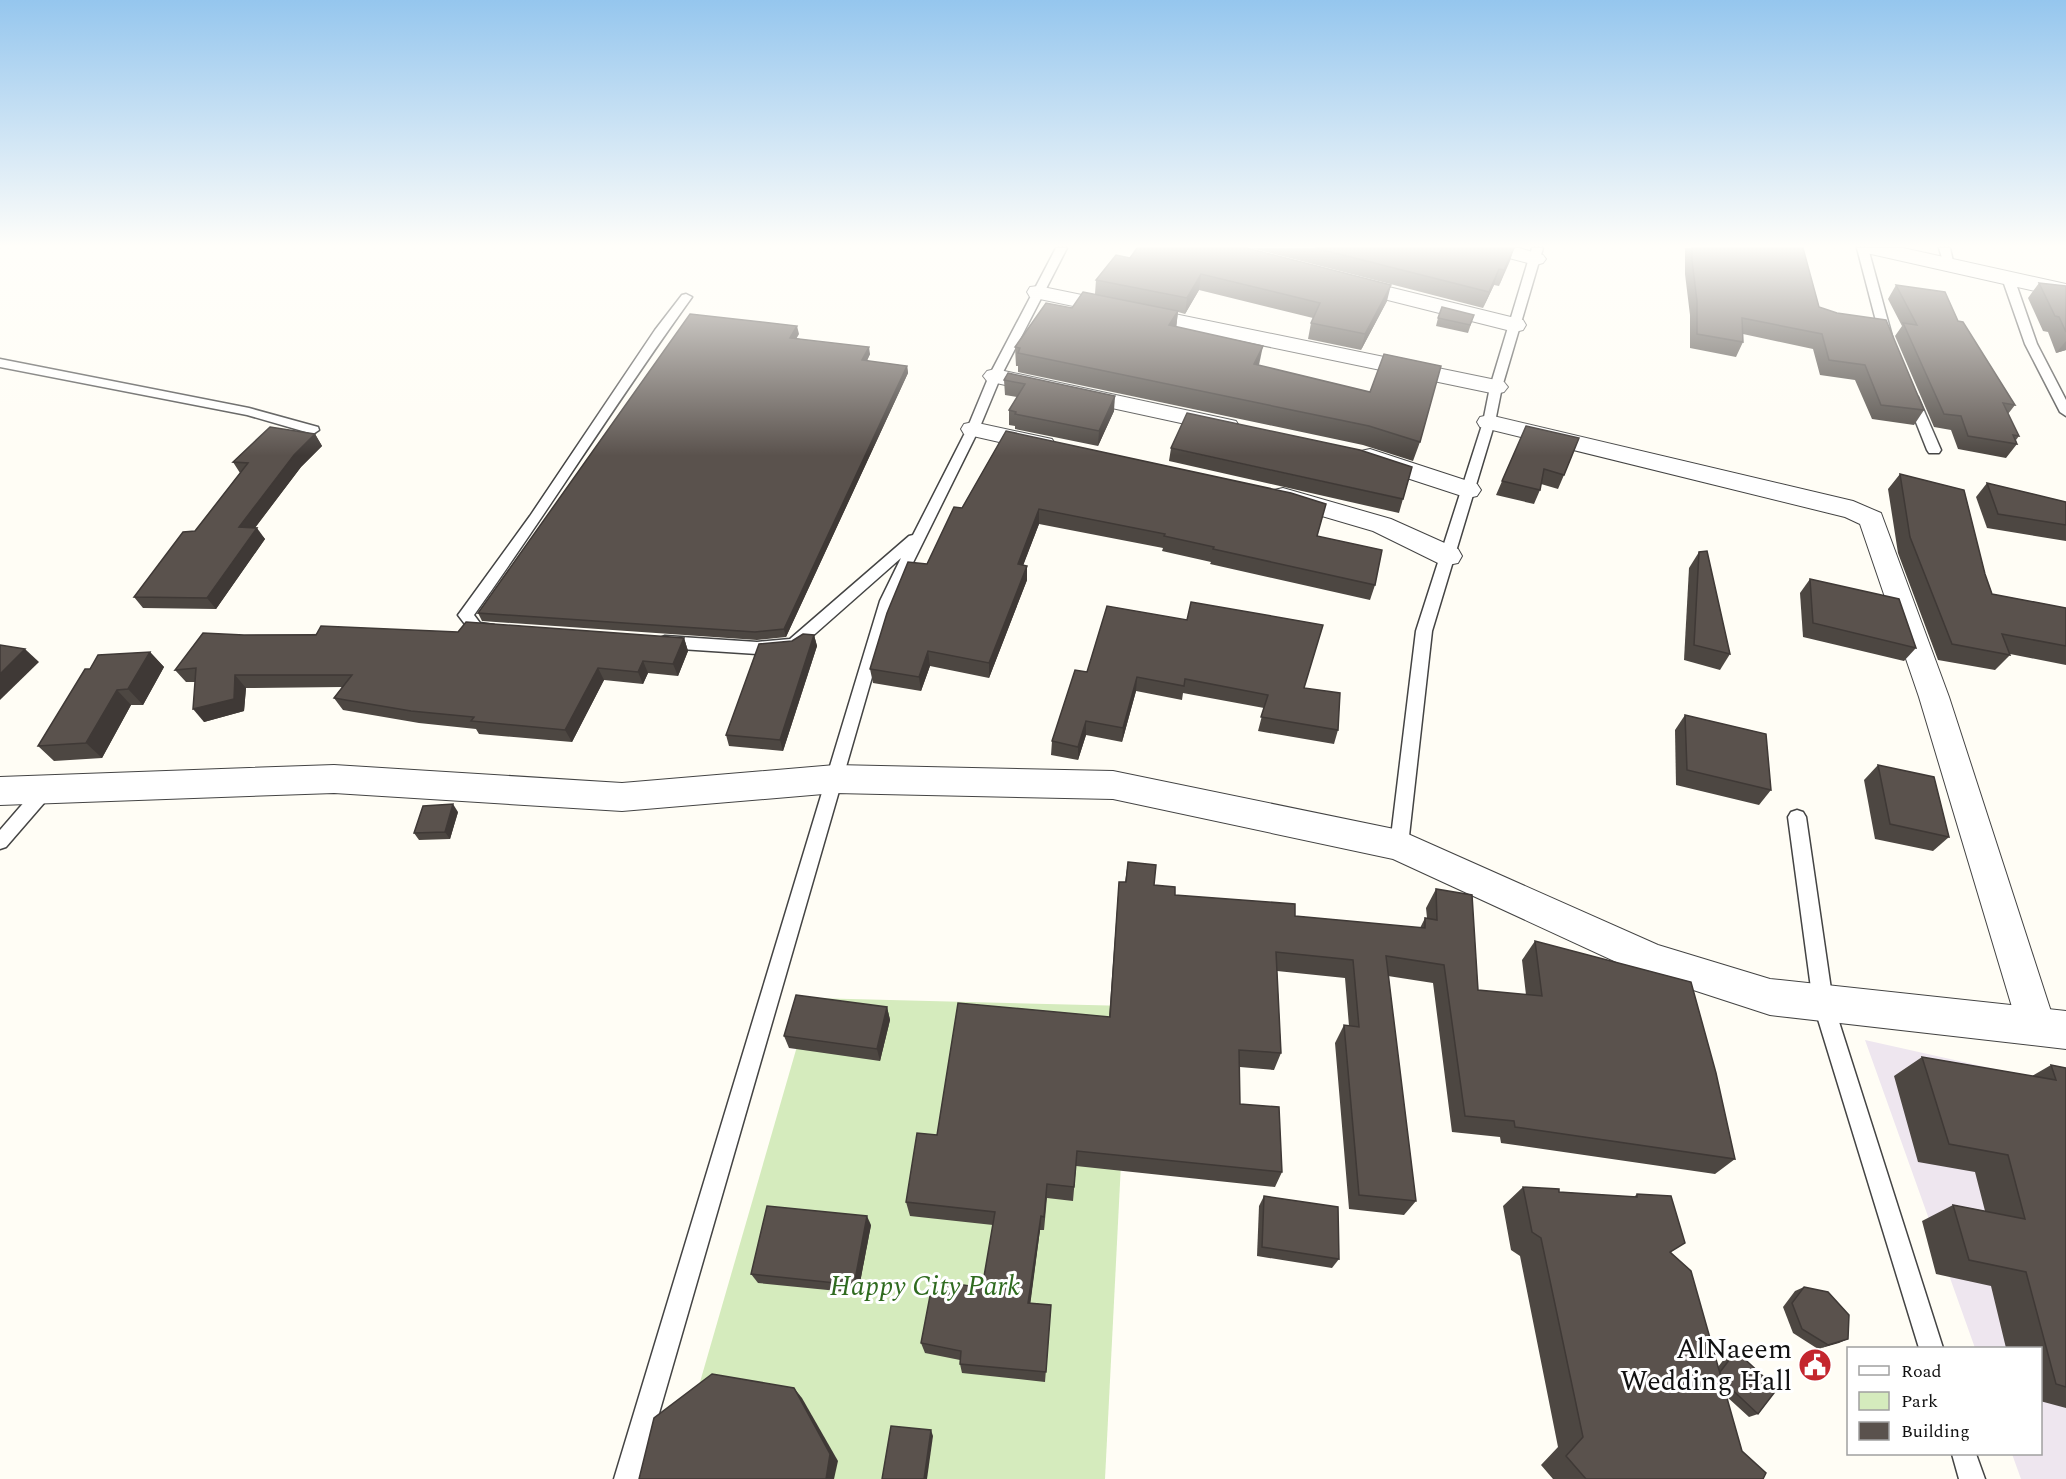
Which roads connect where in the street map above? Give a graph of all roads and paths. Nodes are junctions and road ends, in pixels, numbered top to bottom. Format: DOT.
graph roads {
  1 [pos="671,317"];
  2 [pos="1025,317"];
  3 [pos="1159,317"];
  4 [pos="1484,317"];
  5 [pos="1517,317"];
  6 [pos="1882,317"];
  7 [pos="2022,317"];
  8 [pos="1515,325"];
  9 [pos="1891,350"];
  10 [pos="0,363"];
  11 [pos="995,376"];
  12 [pos="1496,387"];
  13 [pos="1908,390"];
  14 [pos="2066,412"];
  15 [pos="1489,422"];
  16 [pos="973,429"];
  17 [pos="313,430"];
  18 [pos="1248,430"];
  19 [pos="1064,449"];
  20 [pos="1934,450"];
  21 [pos="1352,452"];
  22 [pos="1468,490"];
  23 [pos="1257,491"];
  24 [pos="921,533"];
  25 [pos="1448,556"];
  26 [pos="500,630"];
  27 [pos="651,641"];
  28 [pos="835,779"];
  29 [pos="45,790"];
  30 [pos="0,791"];
  31 [pos="1797,817"];
  32 [pos="0,842"];
  33 [pos="1399,845"];
  34 [pos="1823,1003"];
  35 [pos="2051,1028"];
  36 [pos="1931,1347"];
  37 [pos="1964,1455"];
  38 [pos="627,1479"];
  39 [pos="1972,1479"];
  1 -- 26 [label="lane"];
  2 -- 11 [label="lane"];
  3 -- 12 [label="street"];
  4 -- 8 [label="street"];
  5 -- 8 [label="lane"];
  6 -- 9 [label="lane"];
  7 -- 14 [label="lane"];
  8 -- 12 [label="lane"];
  10 -- 17 [label="lane"];
  11 -- 16 [label="lane"];
  11 -- 18 [label="street"];
  12 -- 15 [label="lane"];
  13 -- 20 [label="lane"];
  15 -- 22 [label="lane"];
  15 -- 35 [label="street"];
  16 -- 19 [label="street"];
  16 -- 24 [label="lane"];
  21 -- 22 [label="street"];
  22 -- 25 [label="lane"];
  23 -- 25 [label="street"];
  24 -- 27 [label="lane"];
  24 -- 28 [label="lane"];
  25 -- 33 [label="lane"];
  28 -- 29 [label="street"];
  28 -- 33 [label="street"];
  28 -- 38 [label="lane"];
  29 -- 30 [label="street"];
  29 -- 32 [label="lane"];
  31 -- 34 [label="lane"];
  33 -- 34 [label="street"];
  34 -- 35 [label="street"];
  34 -- 36 [label="lane"];
  37 -- 39 [label="lane"];
}
